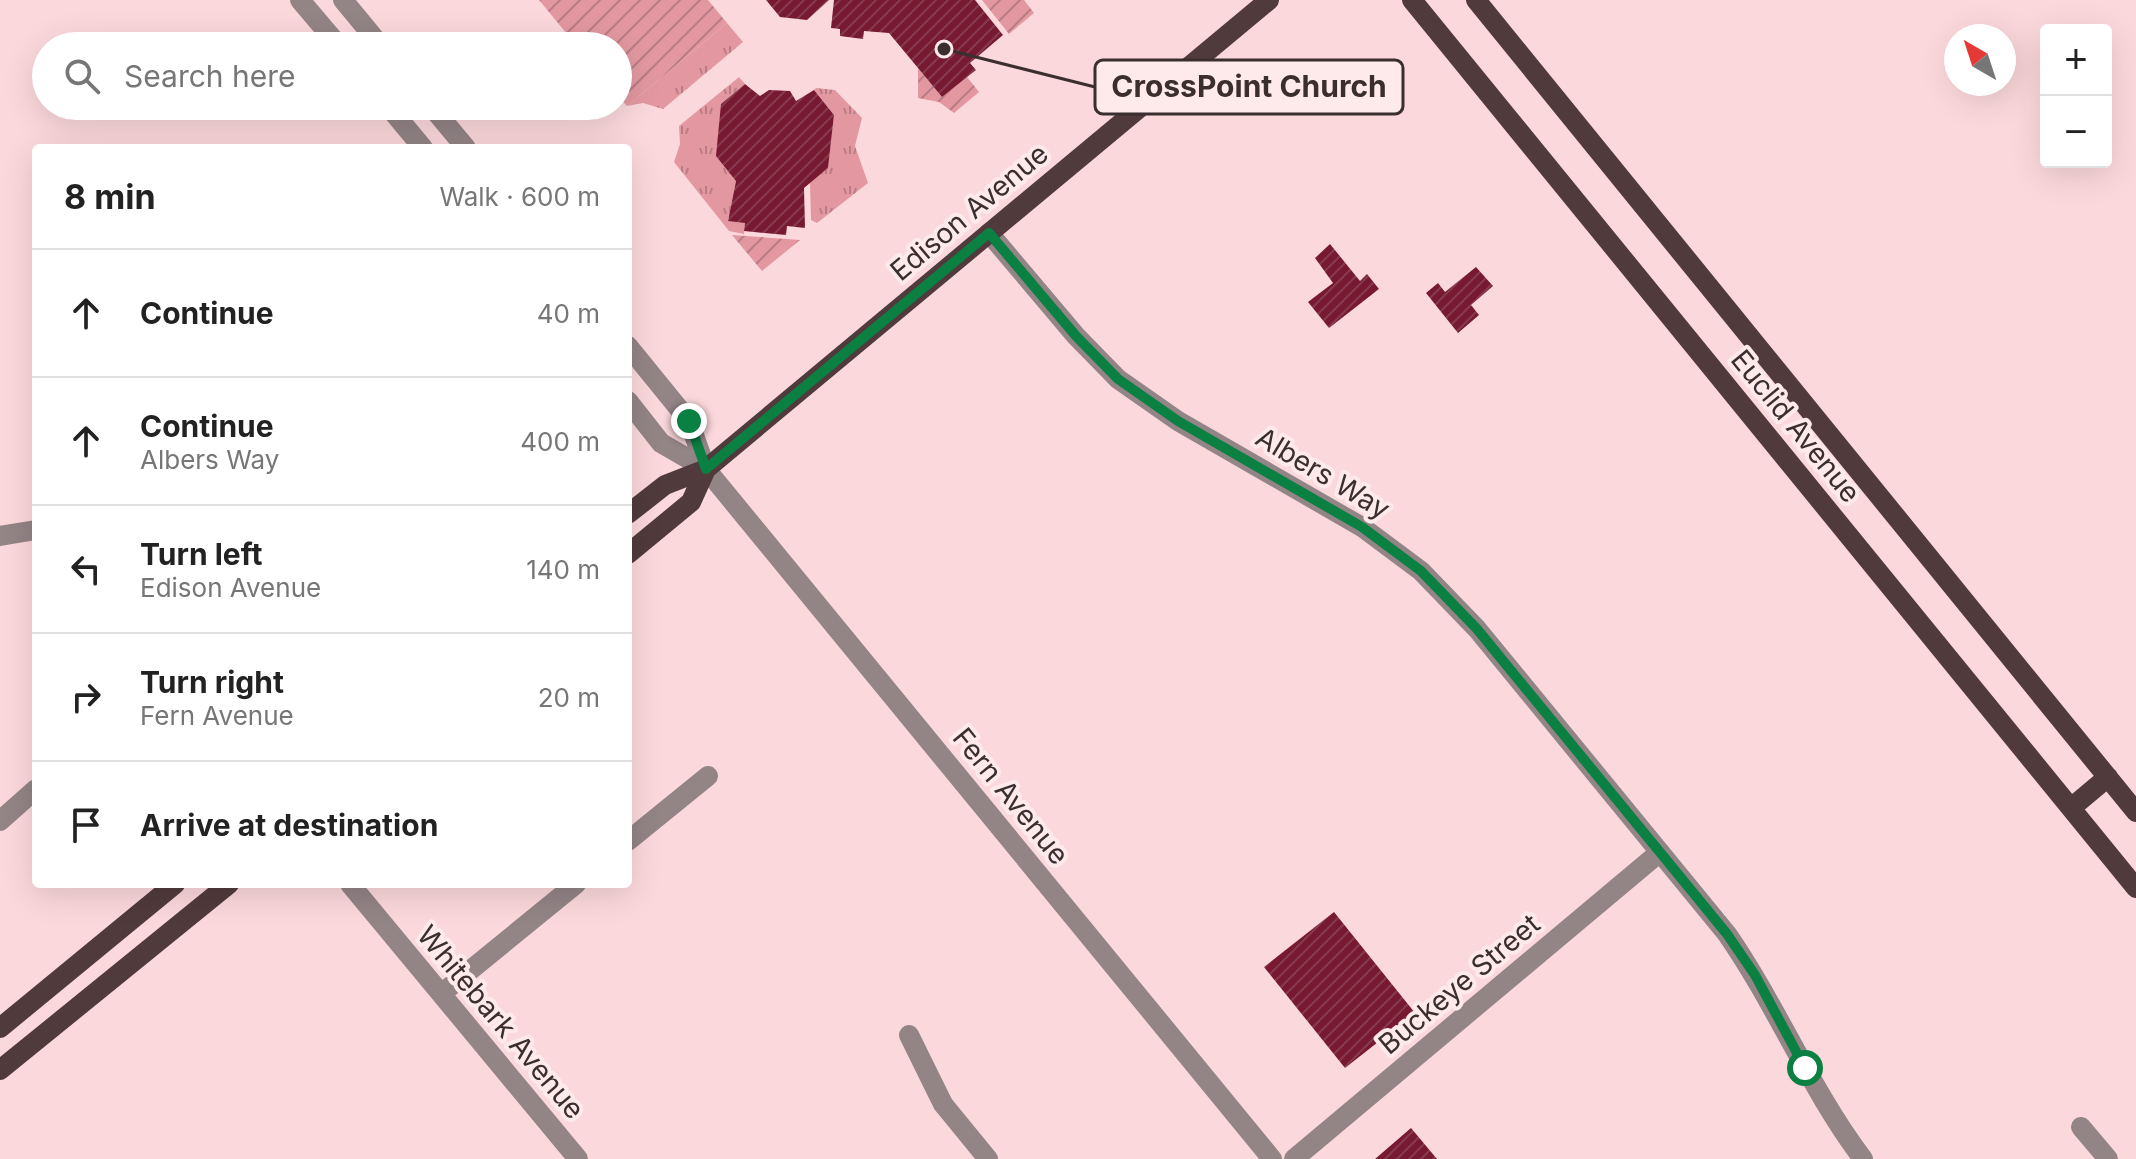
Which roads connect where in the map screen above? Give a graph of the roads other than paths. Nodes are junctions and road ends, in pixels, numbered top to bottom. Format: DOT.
graph roads {
  1 [pos="300,0"];
  2 [pos="343,0"];
  3 [pos="1269,0"];
  4 [pos="1412,0"];
  5 [pos="1476,0"];
  6 [pos="327,32"];
  7 [pos="369,32"];
  8 [pos="400,120"];
  9 [pos="443,120"];
  10 [pos="420,144"];
  11 [pos="463,144"];
  12 [pos="989,233"];
  13 [pos="632,351"];
  14 [pos="632,406"];
  15 [pos="706,469"];
  16 [pos="632,511"];
  17 [pos="32,531"];
  18 [pos="0,536"];
  19 [pos="632,551"];
  20 [pos="708,776"];
  21 [pos="2108,777"];
  22 [pos="32,793"];
  23 [pos="2071,808"];
  24 [pos="2136,812"];
  25 [pos="0,821"];
  26 [pos="632,838"];
  27 [pos="1660,852"];
  28 [pos="170,888"];
  29 [pos="224,888"];
  30 [pos="353,888"];
  31 [pos="571,888"];
  32 [pos="2136,888"];
  33 [pos="441,994"];
  34 [pos="0,1028"];
  35 [pos="909,1035"];
  36 [pos="0,1070"];
  37 [pos="2081,1127"];
  38 [pos="578,1159"];
  39 [pos="988,1159"];
  40 [pos="1272,1159"];
  41 [pos="1294,1159"];
  42 [pos="1863,1159"];
  43 [pos="2108,1159"];
  1 -- 6 [label="street"];
  2 -- 7 [label="street"];
  3 -- 12 [label="main road, Edison Avenue"];
  4 -- 23 [label="main road, Euclid Avenue"];
  5 -- 21 [label="main road, Euclid Avenue"];
  8 -- 10 [label="street"];
  9 -- 11 [label="street"];
  12 -- 15 [label="main road, Edison Avenue"];
  12 -- 27 [label="street, Albers Way"];
  13 -- 15 [label="street, Fern Avenue"];
  14 -- 15 [label="street, Fern Avenue"];
  15 -- 16 [label="main road, Edison Avenue"];
  15 -- 19 [label="main road, Edison Avenue"];
  15 -- 40 [label="street, Fern Avenue"];
  17 -- 18 [label="street"];
  20 -- 26 [label="street"];
  21 -- 23 [label="main road"];
  21 -- 24 [label="main road, Euclid Avenue"];
  22 -- 25 [label="street"];
  23 -- 32 [label="main road, Euclid Avenue"];
  27 -- 41 [label="street, Buckeye Street"];
  27 -- 42 [label="street, Albers Way"];
  28 -- 34 [label="main road"];
  29 -- 36 [label="main road"];
  30 -- 33 [label="street, Whitebark Avenue"];
  31 -- 33 [label="street"];
  33 -- 38 [label="street, Whitebark Avenue"];
  35 -- 39 [label="street"];
  37 -- 43 [label="street"];
}
